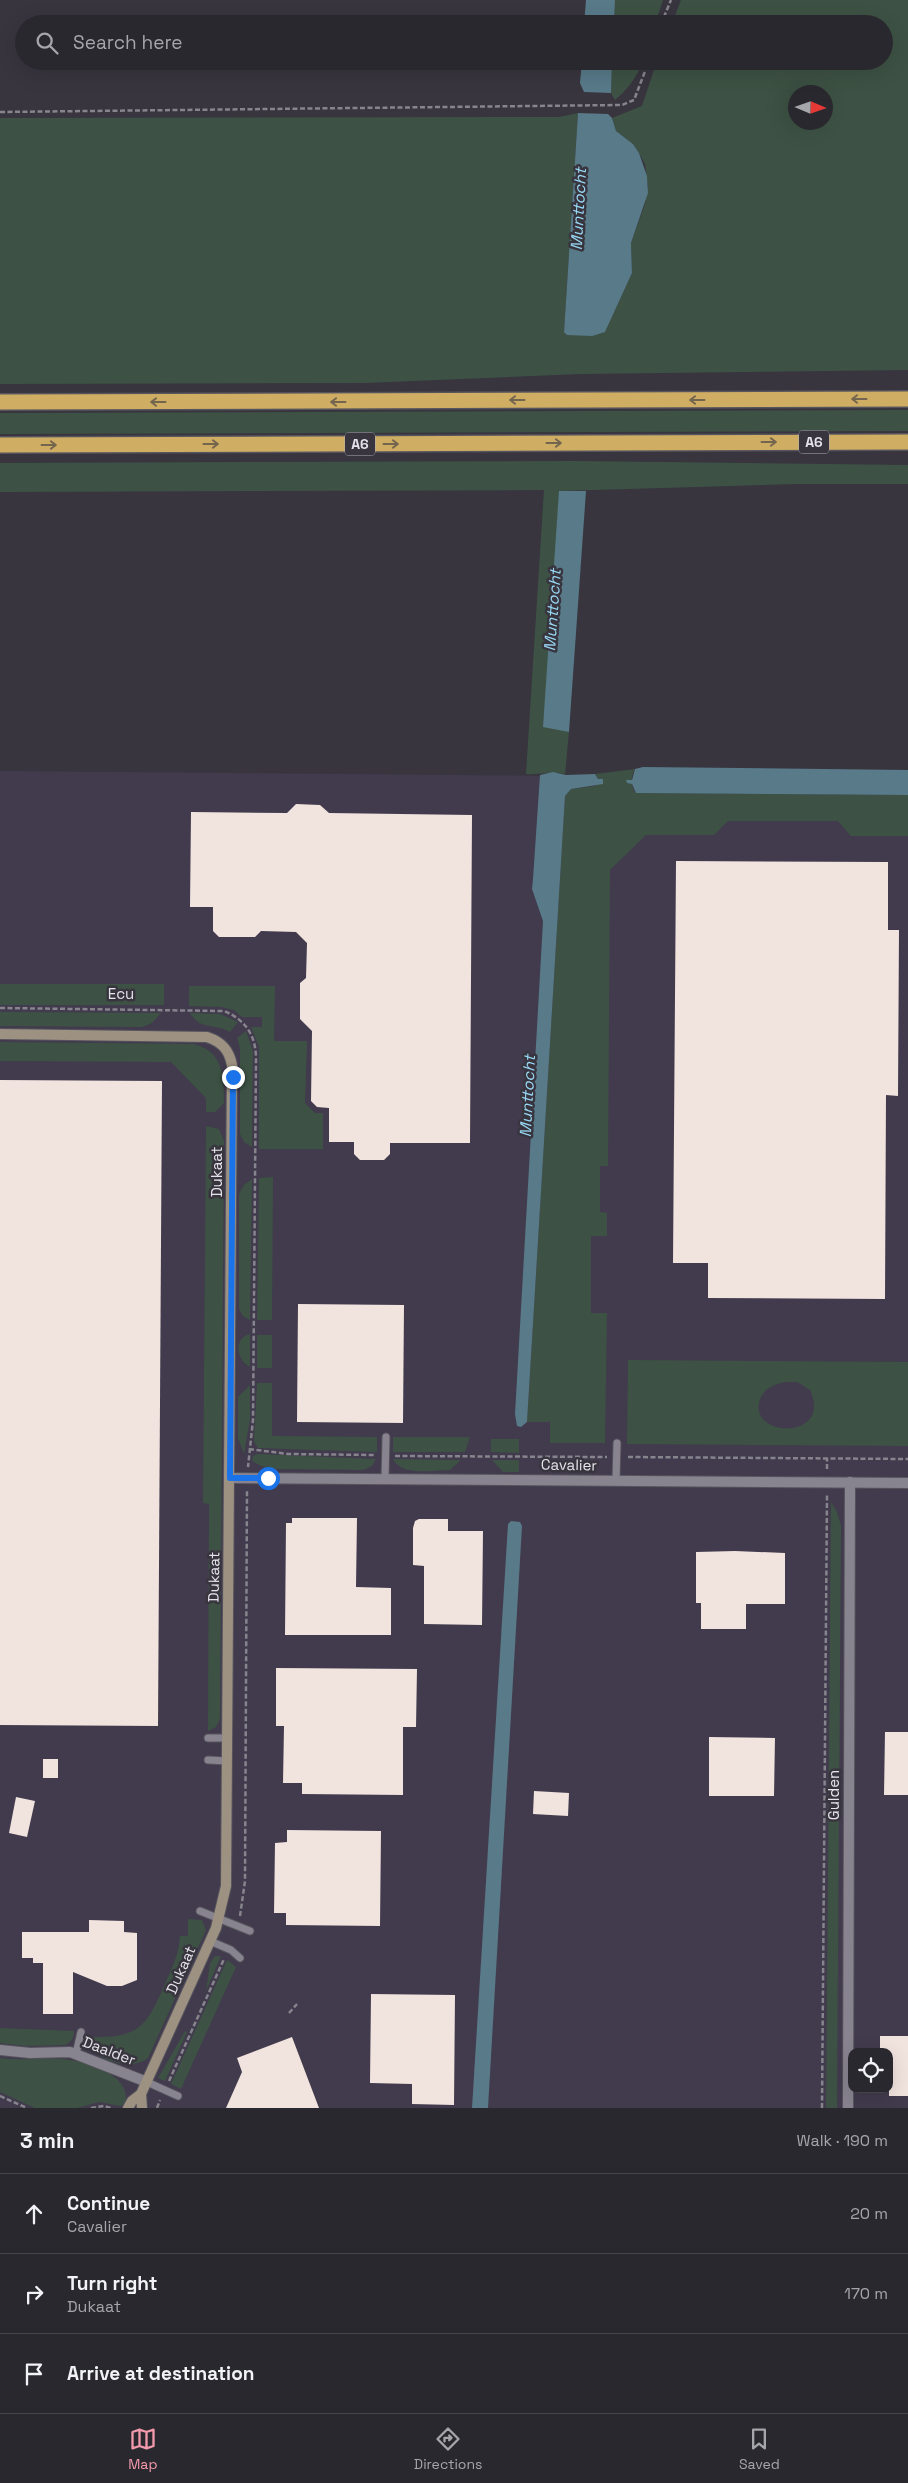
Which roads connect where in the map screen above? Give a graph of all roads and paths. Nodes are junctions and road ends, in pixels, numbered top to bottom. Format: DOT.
graph roads {
  1 [pos="671,0"];
  2 [pos="665,15"];
  3 [pos="646,70"];
  4 [pos="0,112"];
  5 [pos="908,399"];
  6 [pos="0,402"];
  7 [pos="908,442"];
  8 [pos="0,445"];
  9 [pos="0,1008"];
  10 [pos="0,1034"];
  11 [pos="386,1436"];
  12 [pos="617,1444"];
  13 [pos="249,1449"];
  14 [pos="385,1456"];
  15 [pos="616,1457"];
  16 [pos="827,1458"];
  17 [pos="908,1459"];
  18 [pos="248,1460"];
  19 [pos="827,1473"];
  20 [pos="230,1478"];
  21 [pos="385,1478"];
  22 [pos="616,1480"];
  23 [pos="850,1482"];
  24 [pos="908,1483"];
  25 [pos="826,1497"];
  26 [pos="208,1738"];
  27 [pos="228,1738"];
  28 [pos="208,1760"];
  29 [pos="227,1761"];
  30 [pos="200,1912"];
  31 [pos="219,1919"];
  32 [pos="250,1931"];
  33 [pos="210,1941"];
  34 [pos="240,1958"];
  35 [pos="297,2004"];
  36 [pos="289,2013"];
  37 [pos="81,2032"];
  38 [pos="0,2050"];
  39 [pos="76,2054"];
  40 [pos="147,2082"];
  41 [pos="142,2094"];
  42 [pos="0,2096"];
  43 [pos="178,2096"];
  44 [pos="27,2108"];
  45 [pos="91,2108"];
  46 [pos="111,2108"];
  47 [pos="128,2108"];
  48 [pos="142,2108"];
  49 [pos="822,2108"];
  50 [pos="848,2108"];
  1 -- 2 [label="path"];
  3 -- 4 [label="path"];
  5 -- 6 [label="highway, one-way"];
  8 -- 7 [label="highway, A6, one-way"];
  9 -- 13 [label="path, Ecu"];
  10 -- 20 [label="street, Dukaat"];
  11 -- 14 [label="lane"];
  12 -- 15 [label="lane"];
  13 -- 14 [label="path"];
  13 -- 18 [label="path"];
  14 -- 15 [label="path"];
  14 -- 21 [label="lane"];
  15 -- 16 [label="path"];
  15 -- 22 [label="lane"];
  16 -- 17 [label="path"];
  16 -- 19 [label="path"];
  20 -- 21 [label="street, Cavalier"];
  20 -- 27 [label="street, Dukaat"];
  21 -- 22 [label="street, Cavalier"];
  22 -- 23 [label="street, Cavalier"];
  23 -- 24 [label="street, Cavalier"];
  23 -- 50 [label="street, Gulden"];
  25 -- 49 [label="path"];
  26 -- 27 [label="lane"];
  27 -- 29 [label="street, Dukaat"];
  28 -- 29 [label="lane"];
  29 -- 31 [label="street, Dukaat"];
  30 -- 31 [label="lane"];
  31 -- 32 [label="lane"];
  31 -- 33 [label="street, Dukaat"];
  33 -- 34 [label="lane"];
  33 -- 40 [label="street, Dukaat"];
  35 -- 36 [label="path"];
  37 -- 39 [label="lane"];
  38 -- 39 [label="street, Daalder"];
  39 -- 40 [label="street, Daalder"];
  40 -- 41 [label="street, Dukaat"];
  40 -- 43 [label="lane"];
  41 -- 47 [label="street, Dukaat"];
  41 -- 48 [label="street, Dukaat"];
  42 -- 44 [label="path"];
  45 -- 46 [label="path"];
}
